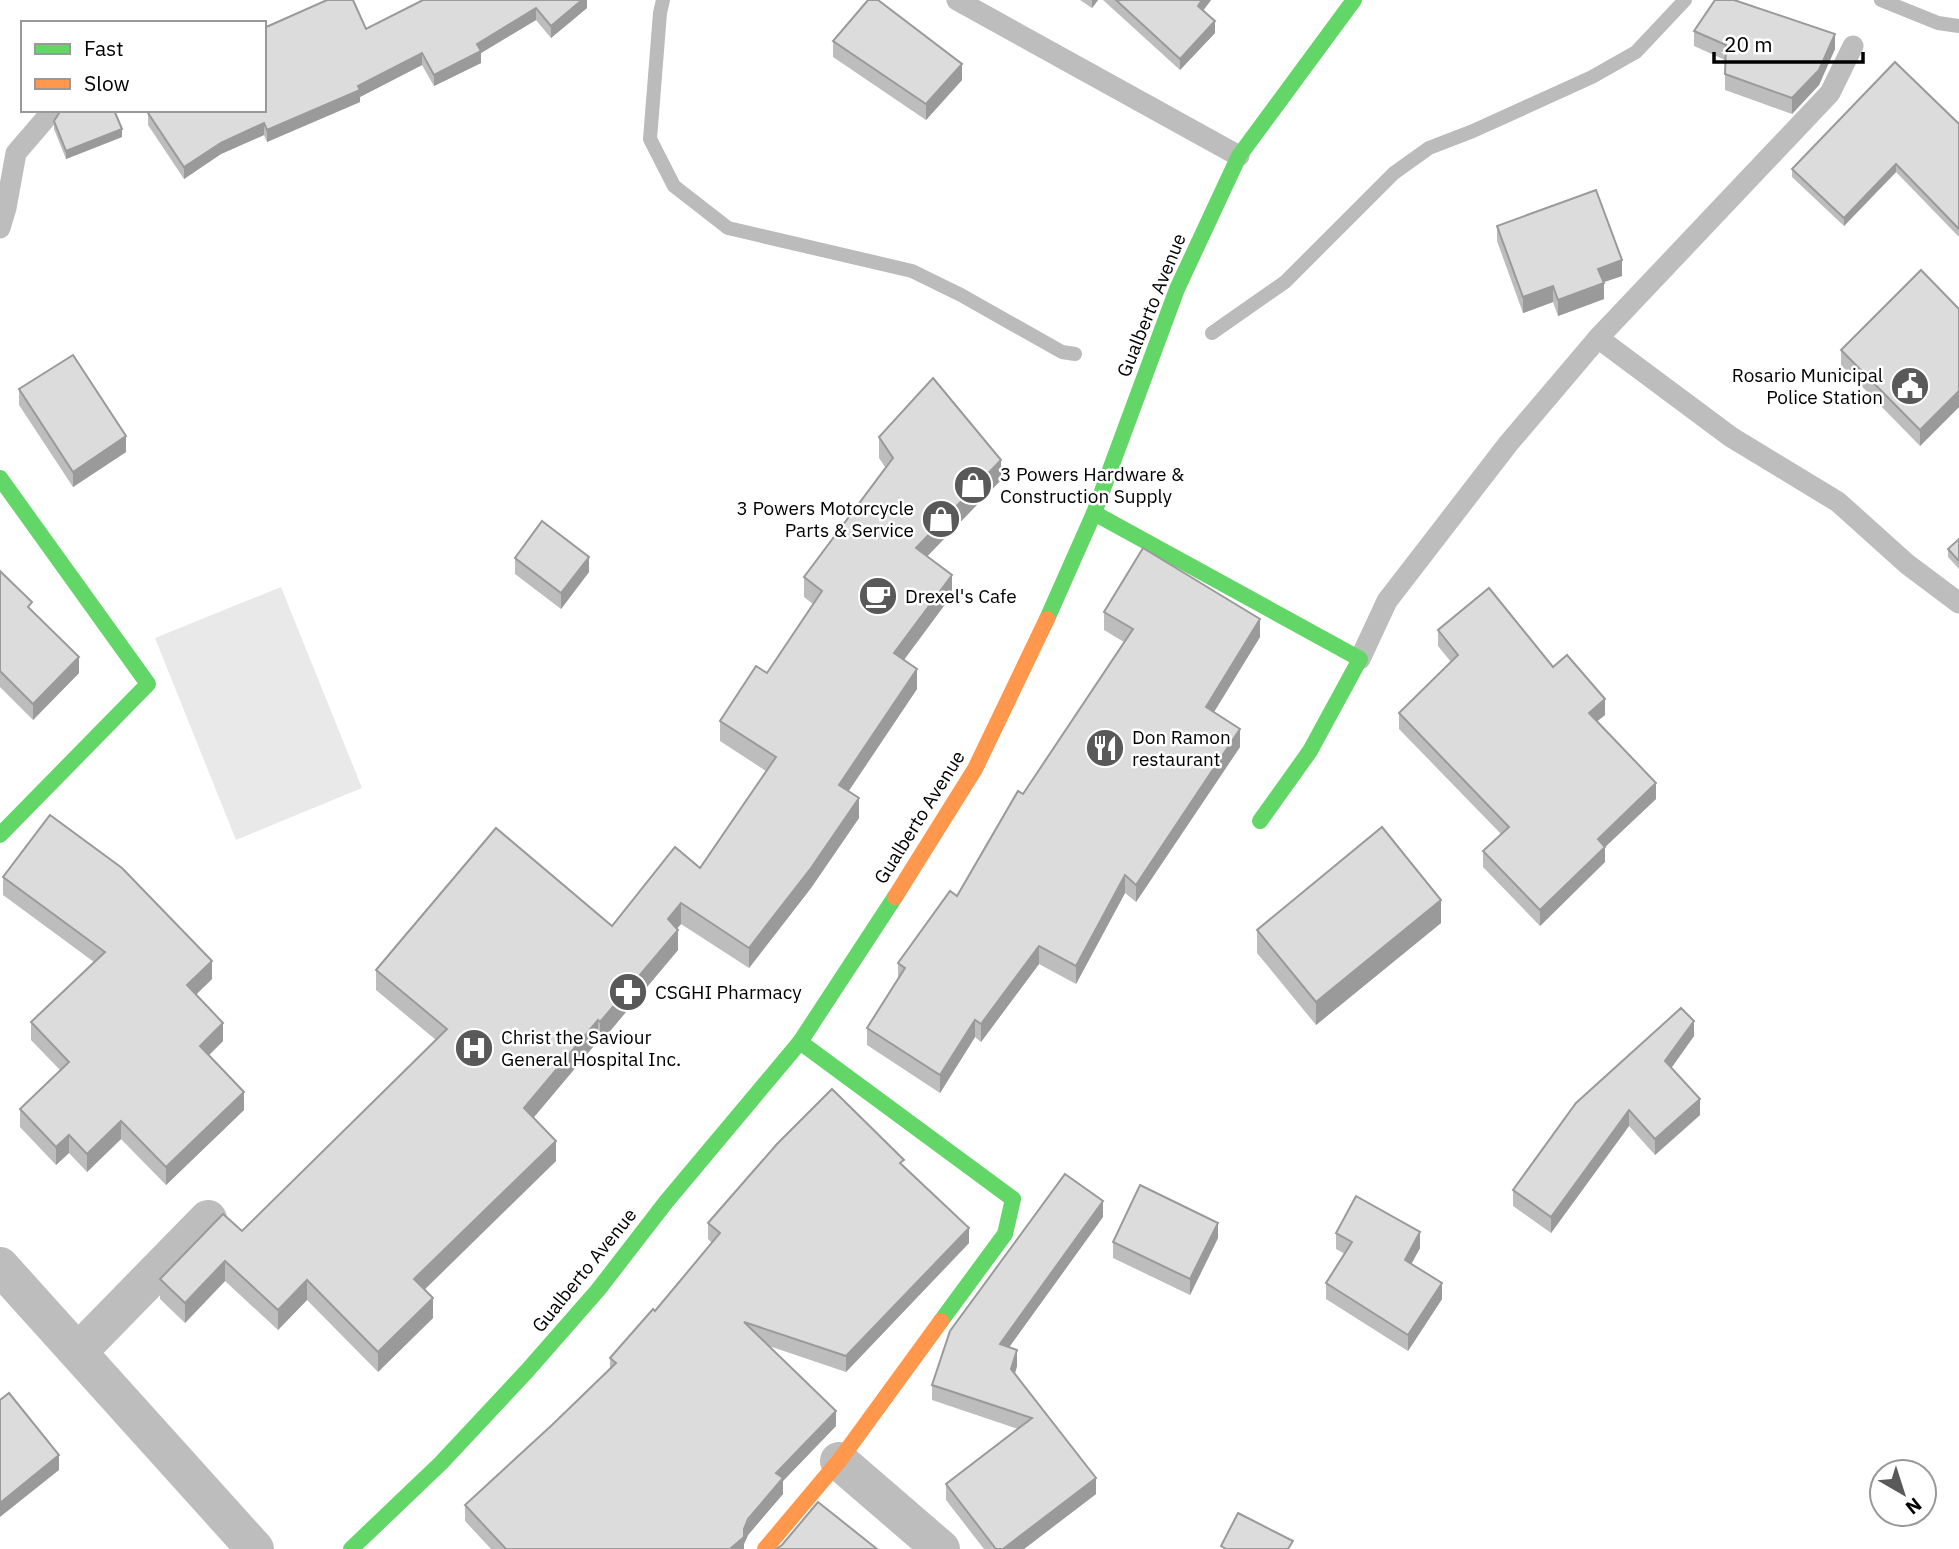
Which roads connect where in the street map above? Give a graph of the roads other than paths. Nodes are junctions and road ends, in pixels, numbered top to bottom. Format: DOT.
graph roads {
  1 [pos="957,0"];
  2 [pos="1354,0"];
  3 [pos="1853,46"];
  4 [pos="51,112"];
  5 [pos="1239,156"];
  6 [pos="0,228"];
  7 [pos="1598,338"];
  8 [pos="0,478"];
  9 [pos="1094,513"];
  10 [pos="1959,603"];
  11 [pos="1360,659"];
  12 [pos="1260,821"];
  13 [pos="0,835"];
  14 [pos="800,1042"];
  15 [pos="208,1219"];
  16 [pos="0,1266"];
  17 [pos="79,1351"];
  18 [pos="839,1461"];
  19 [pos="255,1549"];
  20 [pos="351,1549"];
  21 [pos="765,1549"];
  22 [pos="940,1549"];
  1 -- 5 [label="lane"];
  2 -- 5 [label="main road, Gualberto Avenue"];
  3 -- 7 [label="lane"];
  4 -- 6 [label="lane"];
  5 -- 9 [label="main road, Gualberto Avenue"];
  7 -- 10 [label="lane"];
  7 -- 11 [label="lane"];
  8 -- 13 [label="main road"];
  9 -- 11 [label="main road"];
  9 -- 14 [label="main road, Gualberto Avenue"];
  11 -- 12 [label="main road"];
  14 -- 18 [label="main road"];
  14 -- 20 [label="main road, Gualberto Avenue"];
  15 -- 17 [label="street"];
  16 -- 17 [label="street"];
  17 -- 19 [label="street"];
  18 -- 21 [label="main road"];
  18 -- 22 [label="street"];
}
